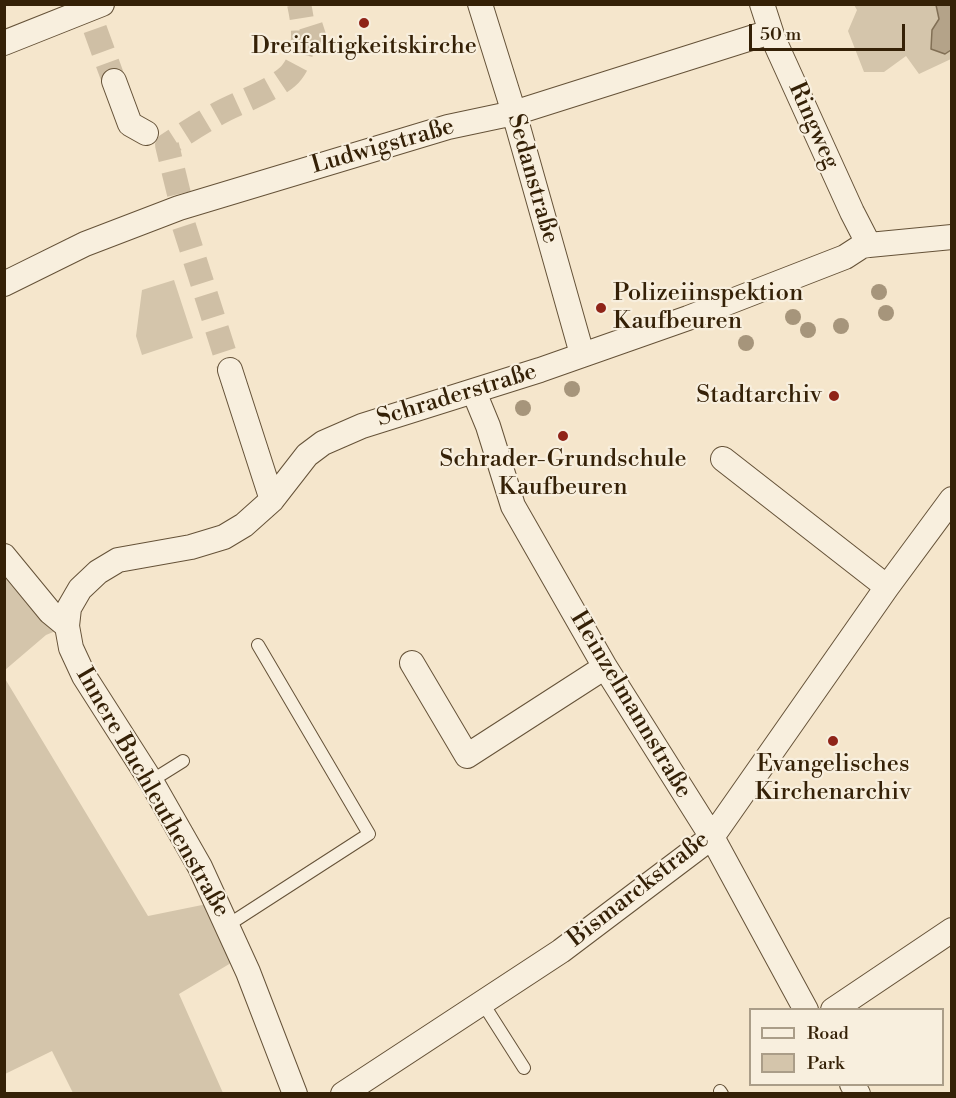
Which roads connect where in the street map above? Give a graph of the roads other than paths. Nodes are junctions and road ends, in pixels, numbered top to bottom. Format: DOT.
graph roads {
  1 [pos="480,4"];
  2 [pos="762,4"];
  3 [pos="95,14"];
  4 [pos="770,32"];
  5 [pos="4,43"];
  6 [pos="114,81"];
  7 [pos="514,113"];
  8 [pos="146,133"];
  9 [pos="951,237"];
  10 [pos="869,245"];
  11 [pos="951,253"];
  12 [pos="845,257"];
  13 [pos="4,284"];
  14 [pos="582,354"];
  15 [pos="230,370"];
  16 [pos="474,392"];
  17 [pos="723,459"];
  18 [pos="951,499"];
  19 [pos="272,500"];
  20 [pos="4,556"];
  21 [pos="98,572"];
  22 [pos="887,587"];
  23 [pos="68,626"];
  24 [pos="258,645"];
  25 [pos="412,663"];
  26 [pos="605,668"];
  27 [pos="183,761"];
  28 [pos="151,781"];
  29 [pos="712,837"];
  30 [pos="228,925"];
  31 [pos="951,930"];
  32 [pos="482,1002"];
  33 [pos="805,1008"];
  34 [pos="836,1008"];
  35 [pos="524,1068"];
  36 [pos="344,1093"];
  37 [pos="295,1094"];
  1 -- 7 [label="street, Sedanstraße"];
  2 -- 4 [label="street, Ringweg"];
  3 -- 5 [label="street"];
  4 -- 7 [label="street, Ludwigstraße"];
  4 -- 10 [label="street, Ringweg"];
  6 -- 8 [label="street"];
  7 -- 13 [label="street, Ludwigstraße"];
  7 -- 14 [label="street, Sedanstraße"];
  9 -- 10 [label="street, Schraderstraße"];
  10 -- 12 [label="street, Schraderstraße"];
  11 -- 12 [label="street, Schraderstraße"];
  12 -- 14 [label="street, Schraderstraße"];
  14 -- 16 [label="street, Schraderstraße"];
  15 -- 19 [label="street"];
  16 -- 19 [label="street, Schraderstraße"];
  16 -- 26 [label="street, Heinzelmannstraße"];
  17 -- 22 [label="street"];
  18 -- 22 [label="street, Bismarckstraße"];
  19 -- 21 [label="street, Schraderstraße"];
  20 -- 23 [label="street"];
  21 -- 23 [label="street, Innere Buchleuthenstraße"];
  22 -- 29 [label="street, Bismarckstraße"];
  23 -- 28 [label="street, Innere Buchleuthenstraße"];
  24 -- 30 [label="lane"];
  25 -- 26 [label="street"];
  26 -- 29 [label="street, Heinzelmannstraße"];
  27 -- 28 [label="lane"];
  28 -- 30 [label="street, Innere Buchleuthenstraße"];
  29 -- 32 [label="street, Bismarckstraße"];
  29 -- 33 [label="street, Heinzelmannstraße"];
  30 -- 37 [label="street, Innere Buchleuthenstraße"];
  31 -- 34 [label="street"];
  32 -- 35 [label="lane"];
  32 -- 36 [label="street, Bismarckstraße"];
}
